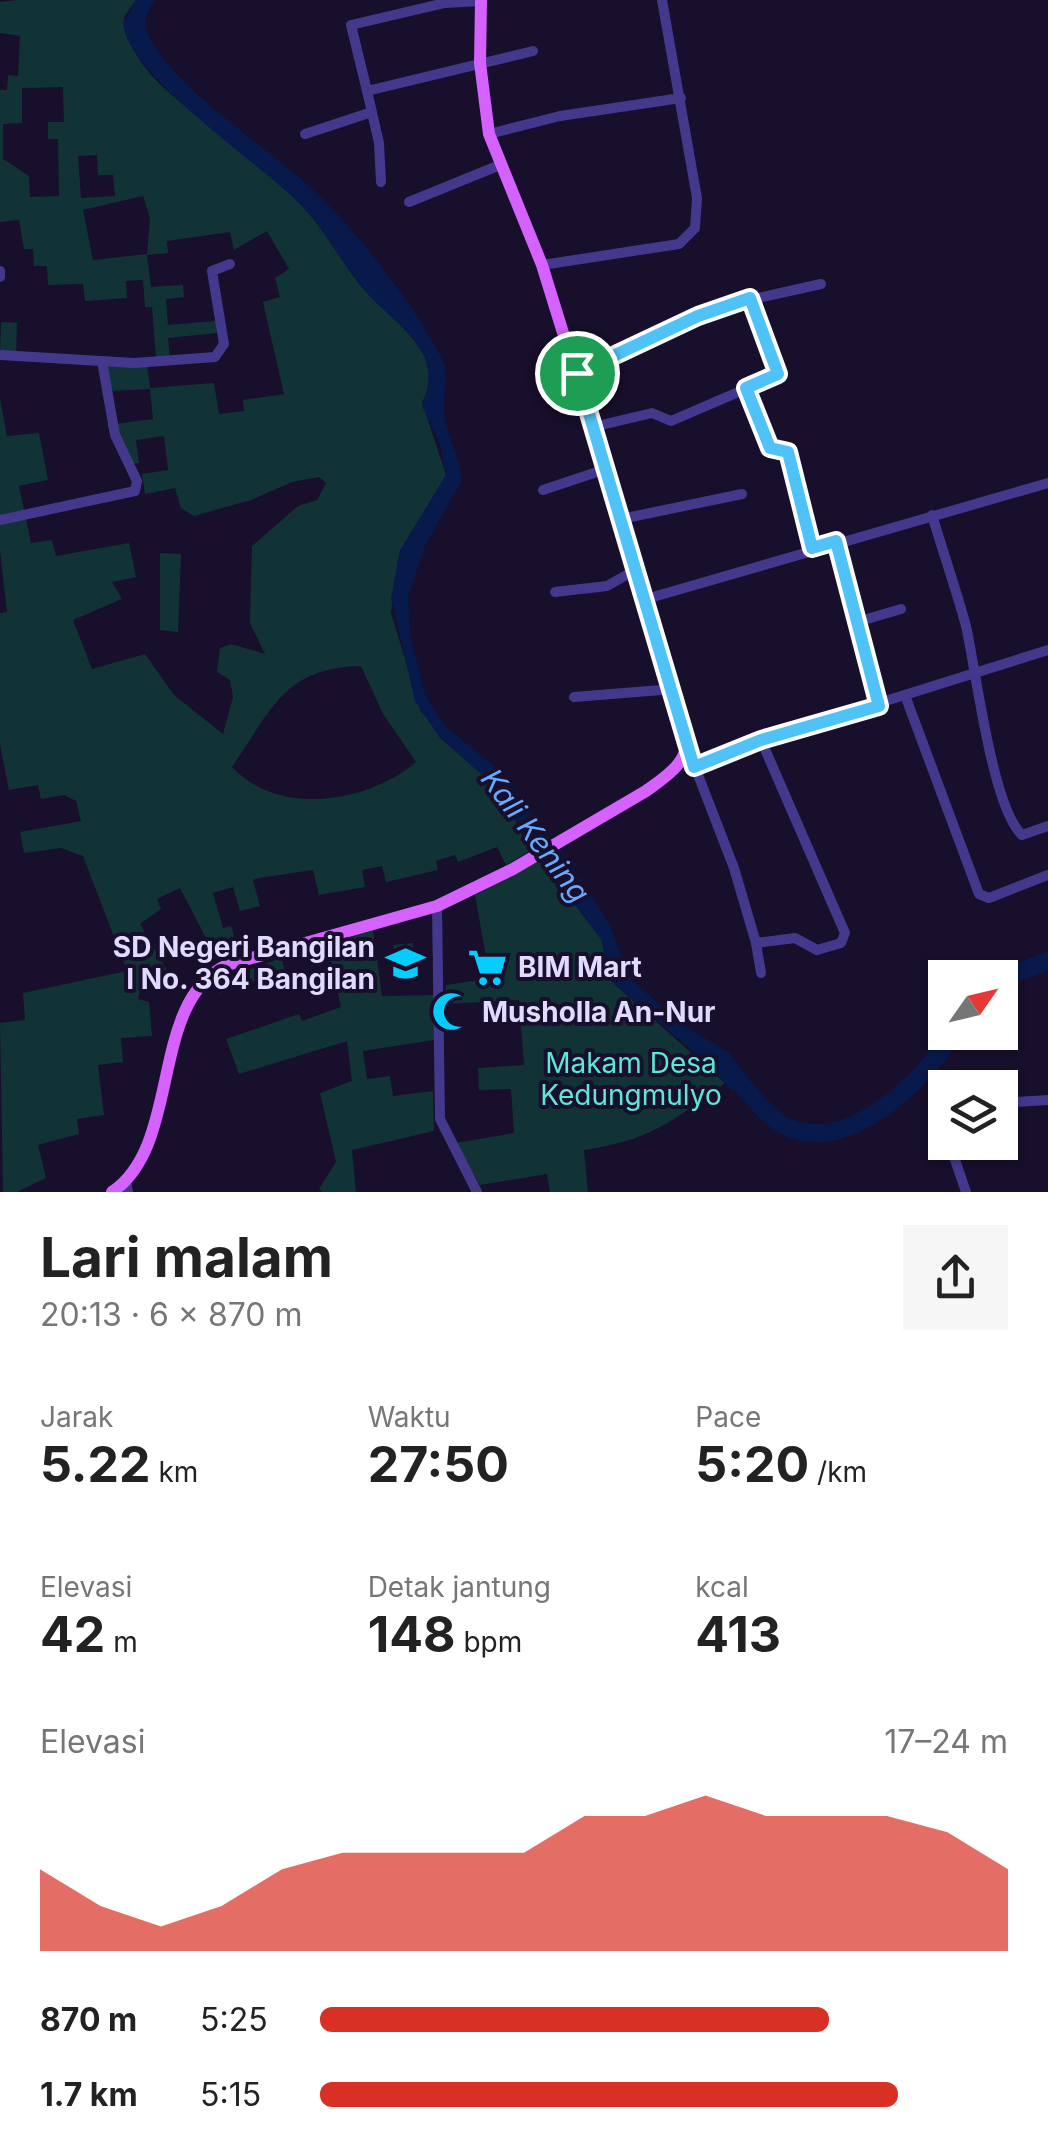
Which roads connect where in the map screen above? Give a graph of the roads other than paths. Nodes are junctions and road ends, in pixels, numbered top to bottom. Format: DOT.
graph roads {
  1 [pos="662,0"];
  2 [pos="481,1"];
  3 [pos="533,51"];
  4 [pos="480,63"];
  5 [pos="368,91"];
  6 [pos="681,98"];
  7 [pos="372,112"];
  8 [pos="306,134"];
  9 [pos="489,134"];
  10 [pos="500,166"];
  11 [pos="381,182"];
  12 [pos="408,202"];
  13 [pos="230,264"];
  14 [pos="542,265"];
  15 [pos="821,284"];
  16 [pos="750,298"];
  17 [pos="0,355"];
  18 [pos="102,362"];
  19 [pos="577,373"];
  20 [pos="746,388"];
  21 [pos="593,427"];
  22 [pos="606,469"];
  23 [pos="1048,482"];
  24 [pos="543,490"];
  25 [pos="742,494"];
  26 [pos="932,514"];
  27 [pos="621,519"];
  28 [pos="0,520"];
  29 [pos="836,541"];
  30 [pos="812,548"];
  31 [pos="636,569"];
  32 [pos="555,592"];
  33 [pos="646,599"];
  34 [pos="901,609"];
  35 [pos="857,622"];
  36 [pos="1048,650"];
  37 [pos="973,672"];
  38 [pos="674,689"];
  39 [pos="574,697"];
  40 [pos="906,698"];
  41 [pos="879,706"];
  42 [pos="761,740"];
  43 [pos="688,749"];
  44 [pos="694,767"];
  45 [pos="1048,826"];
  46 [pos="1048,875"];
  47 [pos="437,906"];
  48 [pos="756,943"];
  49 [pos="762,973"];
  50 [pos="1048,1100"];
  51 [pos="1018,1101"];
  52 [pos="954,1160"];
  53 [pos="127,1187"];
  54 [pos="112,1192"];
  55 [pos="477,1192"];
  56 [pos="966,1192"];
  1 -- 6 [label="street"];
  2 -- 4 [label="main road"];
  2 -- 5 [label="street"];
  3 -- 4 [label="street"];
  4 -- 5 [label="street"];
  4 -- 9 [label="main road"];
  5 -- 7 [label="street"];
  6 -- 9 [label="street"];
  6 -- 14 [label="street"];
  7 -- 8 [label="street"];
  7 -- 11 [label="street"];
  9 -- 10 [label="main road"];
  10 -- 12 [label="street"];
  10 -- 14 [label="main road"];
  13 -- 18 [label="street"];
  14 -- 19 [label="main road"];
  15 -- 16 [label="street"];
  16 -- 19 [label="street"];
  16 -- 20 [label="street"];
  17 -- 18 [label="street"];
  18 -- 28 [label="street"];
  19 -- 21 [label="main road"];
  20 -- 21 [label="street"];
  20 -- 30 [label="street"];
  21 -- 22 [label="main road"];
  22 -- 24 [label="street"];
  22 -- 27 [label="main road"];
  23 -- 26 [label="street"];
  25 -- 27 [label="street"];
  26 -- 29 [label="street"];
  26 -- 37 [label="street"];
  27 -- 31 [label="main road"];
  29 -- 30 [label="street"];
  29 -- 35 [label="street"];
  30 -- 33 [label="street"];
  31 -- 32 [label="street"];
  31 -- 33 [label="main road"];
  33 -- 38 [label="main road"];
  34 -- 35 [label="street"];
  35 -- 41 [label="street"];
  36 -- 37 [label="street"];
  37 -- 40 [label="street"];
  37 -- 45 [label="street"];
  38 -- 39 [label="street"];
  38 -- 43 [label="main road"];
  40 -- 41 [label="street"];
  40 -- 46 [label="street"];
  41 -- 42 [label="street"];
  42 -- 44 [label="street"];
  42 -- 48 [label="street"];
  43 -- 44 [label="street"];
  43 -- 47 [label="main road"];
  44 -- 48 [label="street"];
  47 -- 53 [label="main road"];
  47 -- 55 [label="street"];
  48 -- 49 [label="street"];
  50 -- 51 [label="street"];
  52 -- 56 [label="street"];
  53 -- 54 [label="main road"];
}
